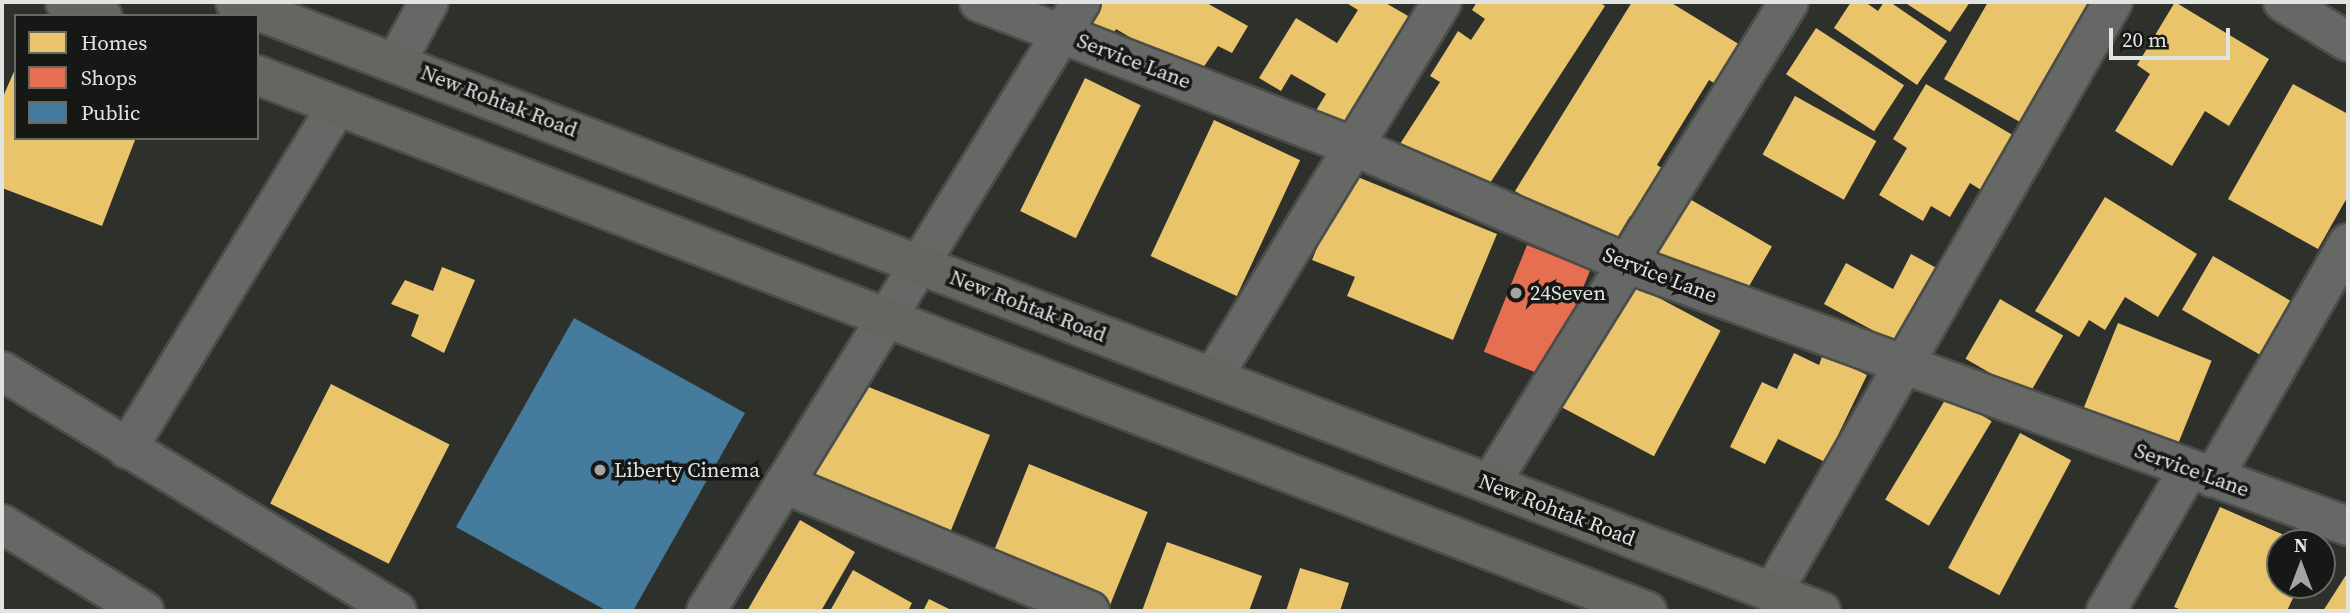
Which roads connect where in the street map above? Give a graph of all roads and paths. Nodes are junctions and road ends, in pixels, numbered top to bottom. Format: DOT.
graph roads {
  1 [pos="65,2"];
  2 [pos="235,2"];
  3 [pos="429,2"];
  4 [pos="979,2"];
  5 [pos="1441,2"];
  6 [pos="1789,2"];
  7 [pos="2113,2"];
  8 [pos="2283,2"];
  9 [pos="97,14"];
  10 [pos="1072,18"];
  11 [pos="2348,42"];
  12 [pos="396,62"];
  13 [pos="259,76"];
  14 [pos="337,106"];
  15 [pos="1353,146"];
  16 [pos="2348,243"];
  17 [pos="920,264"];
  18 [pos="1628,264"];
  19 [pos="886,319"];
  20 [pos="1900,365"];
  21 [pos="2,371"];
  22 [pos="1213,377"];
  23 [pos="127,449"];
  24 [pos="2201,473"];
  25 [pos="784,484"];
  26 [pos="1490,484"];
  27 [pos="2,524"];
  28 [pos="2348,526"];
  29 [pos="1772,593"];
  30 [pos="144,611"];
  31 [pos="397,611"];
  32 [pos="706,611"];
  33 [pos="1090,611"];
  34 [pos="1647,611"];
  35 [pos="1821,611"];
  36 [pos="2106,611"];
  1 -- 9 [label="main road"];
  2 -- 12 [label="main road, New Rohtak Road"];
  3 -- 12 [label="street"];
  4 -- 10 [label="street, Service Lane"];
  5 -- 15 [label="street"];
  6 -- 18 [label="street"];
  7 -- 20 [label="street"];
  8 -- 11 [label="street"];
  10 -- 15 [label="street, Service Lane"];
  10 -- 17 [label="street"];
  12 -- 17 [label="main road, New Rohtak Road"];
  13 -- 14 [label="main road"];
  14 -- 19 [label="main road"];
  14 -- 23 [label="street"];
  15 -- 18 [label="street, Service Lane"];
  15 -- 22 [label="street"];
  16 -- 24 [label="street"];
  17 -- 19 [label="street"];
  17 -- 22 [label="main road, New Rohtak Road"];
  18 -- 20 [label="street, Service Lane"];
  18 -- 26 [label="street"];
  19 -- 25 [label="street"];
  19 -- 34 [label="main road"];
  20 -- 24 [label="street, Service Lane"];
  20 -- 29 [label="street"];
  21 -- 23 [label="street"];
  22 -- 26 [label="main road, New Rohtak Road"];
  23 -- 31 [label="street"];
  24 -- 28 [label="street, Service Lane"];
  24 -- 36 [label="street"];
  25 -- 32 [label="street"];
  25 -- 33 [label="street"];
  26 -- 29 [label="main road, New Rohtak Road"];
  27 -- 30 [label="street"];
  29 -- 35 [label="main road, New Rohtak Road"];
}
